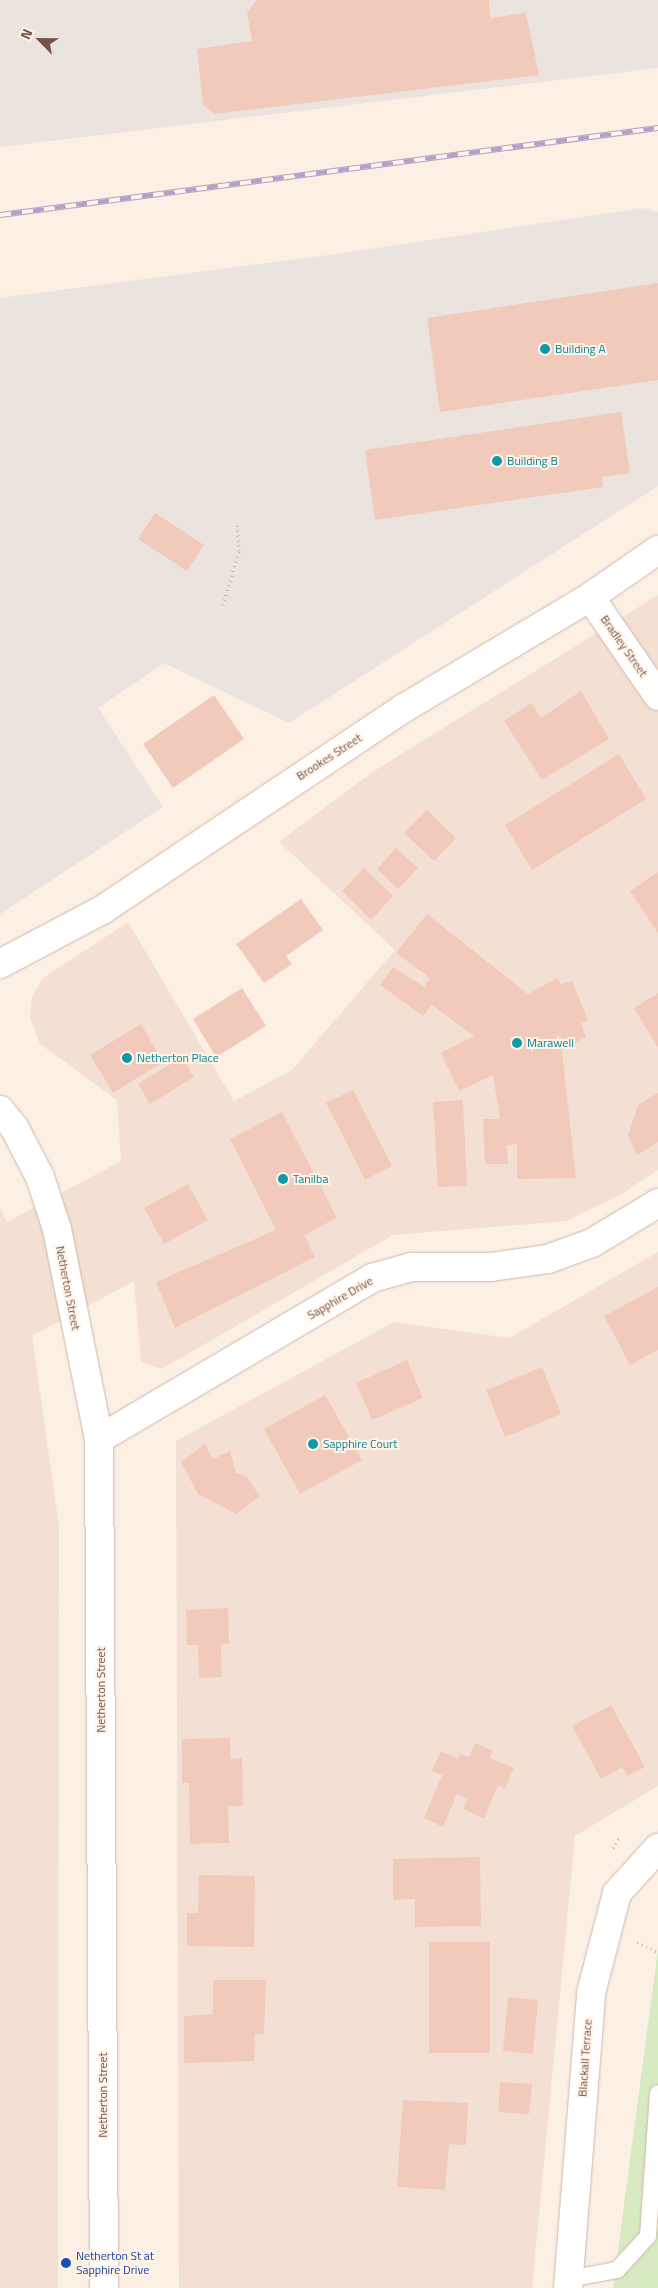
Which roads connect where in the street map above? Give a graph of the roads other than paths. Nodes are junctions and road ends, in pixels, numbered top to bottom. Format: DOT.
graph roads {
  1 [pos="658,550"];
  2 [pos="590,597"];
  3 [pos="658,696"];
  4 [pos="0,964"];
  5 [pos="0,1110"];
  6 [pos="658,1203"];
  7 [pos="99,1439"];
  8 [pos="658,1848"];
  9 [pos="658,2093"];
  10 [pos="569,2283"];
  11 [pos="104,2288"];
  1 -- 2 [label="street, Brookes Street"];
  2 -- 3 [label="street, Bradley Street"];
  2 -- 4 [label="street, Brookes Street"];
  5 -- 7 [label="street, Netherton Street"];
  6 -- 7 [label="street, Sapphire Drive"];
  7 -- 11 [label="street, Netherton Street"];
  8 -- 10 [label="street, Blackall Terrace"];
  9 -- 10 [label="lane"];
}
